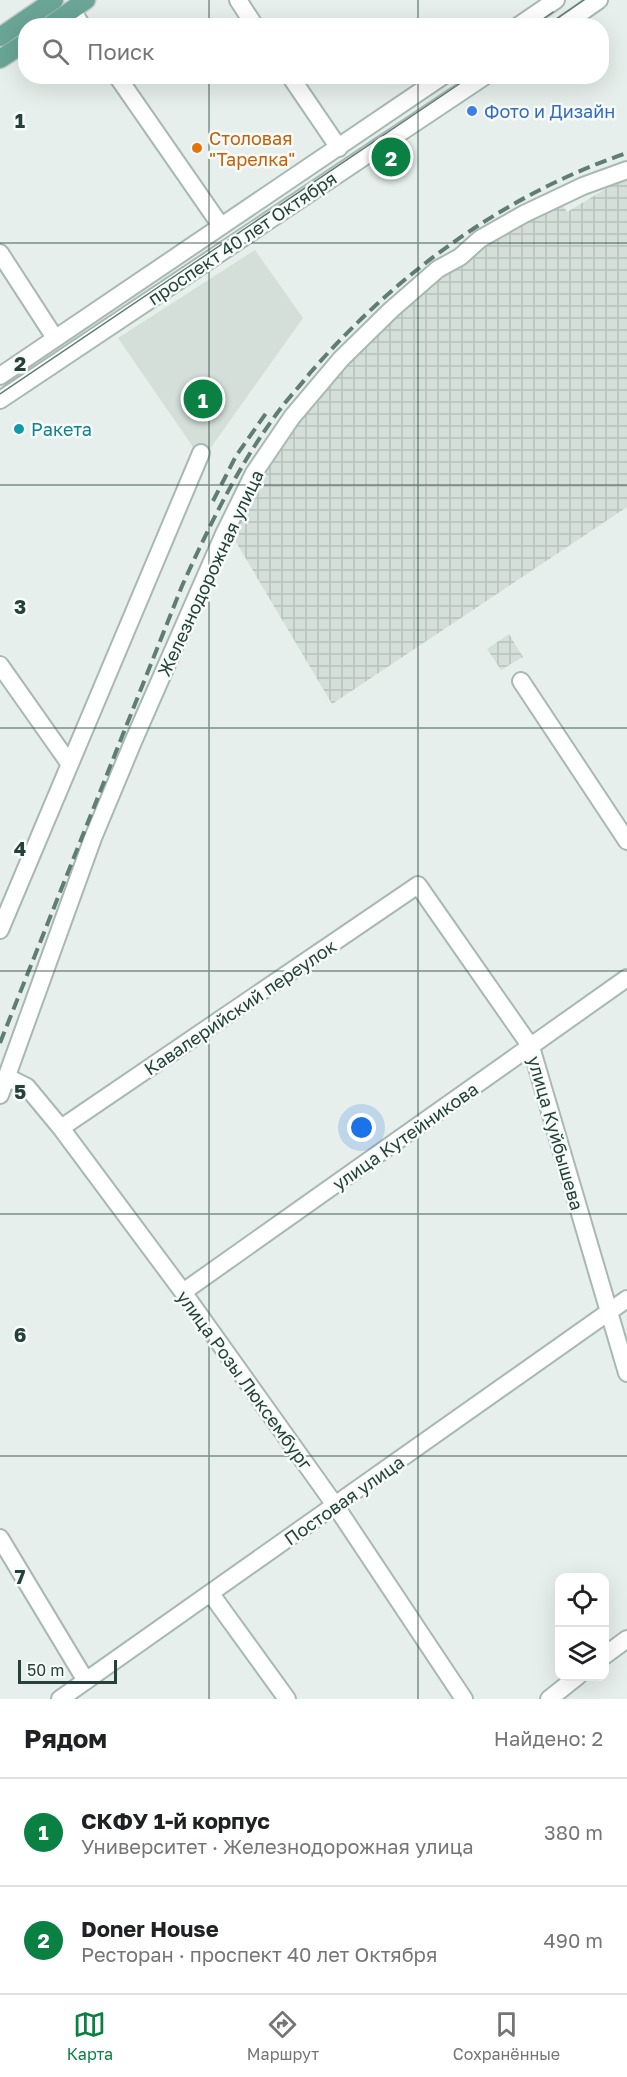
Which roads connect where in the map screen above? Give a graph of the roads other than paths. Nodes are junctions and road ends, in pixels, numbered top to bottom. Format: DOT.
graph roads {
  1 [pos="54,0"];
  2 [pos="238,0"];
  3 [pos="556,0"];
  4 [pos="599,0"];
  5 [pos="79,5"];
  6 [pos="28,18"];
  7 [pos="60,18"];
  8 [pos="250,18"];
  9 [pos="530,18"];
  10 [pos="573,18"];
  11 [pos="18,25"];
  12 [pos="0,37"];
  13 [pos="18,47"];
  14 [pos="0,59"];
  15 [pos="123,84"];
  16 [pos="296,84"];
  17 [pos="431,84"];
  18 [pos="473,84"];
  19 [pos="339,147"];
  20 [pos="627,170"];
  21 [pos="221,226"];
  22 [pos="0,253"];
  23 [pos="55,338"];
  24 [pos="0,376"];
  25 [pos="0,400"];
  26 [pos="201,453"];
  27 [pos="0,665"];
  28 [pos="521,681"];
  29 [pos="69,763"];
  30 [pos="627,841"];
  31 [pos="418,885"];
  32 [pos="0,930"];
  33 [pos="627,978"];
  34 [pos="531,1047"];
  35 [pos="7,1077"];
  36 [pos="0,1095"];
  37 [pos="62,1128"];
  38 [pos="183,1292"];
  39 [pos="627,1299"];
  40 [pos="609,1312"];
  41 [pos="627,1373"];
  42 [pos="335,1505"];
  43 [pos="0,1538"];
  44 [pos="211,1594"];
  45 [pos="627,1639"];
  46 [pos="609,1652"];
  47 [pos="86,1681"];
  48 [pos="573,1681"];
  49 [pos="60,1699"];
  50 [pos="287,1699"];
  51 [pos="464,1699"];
  52 [pos="549,1699"];
  1 -- 6 [label="main road"];
  2 -- 8 [label="street"];
  3 -- 9 [label="street"];
  4 -- 10 [label="street"];
  5 -- 7 [label="main road"];
  11 -- 12 [label="main road"];
  13 -- 14 [label="main road"];
  15 -- 21 [label="street"];
  16 -- 19 [label="street"];
  17 -- 19 [label="street, проспект 40 лет Октября"];
  18 -- 25 [label="street, проспект 40 лет Октября"];
  19 -- 21 [label="street, проспект 40 лет Октября"];
  20 -- 35 [label="street, Железнодорожная улица"];
  21 -- 23 [label="street, проспект 40 лет Октября"];
  22 -- 23 [label="street"];
  23 -- 24 [label="street, проспект 40 лет Октября"];
  26 -- 29 [label="street"];
  27 -- 29 [label="street"];
  28 -- 30 [label="street"];
  29 -- 32 [label="street"];
  31 -- 34 [label="street, улица Куйбышева"];
  31 -- 37 [label="street, Кавалерийский переулок"];
  33 -- 34 [label="street, улица Кутейникова"];
  34 -- 38 [label="street, улица Кутейникова"];
  34 -- 40 [label="street, улица Куйбышева"];
  35 -- 36 [label="street, Железнодорожная улица"];
  35 -- 37 [label="street, улица Розы Люксембург"];
  37 -- 38 [label="street, улица Розы Люксембург"];
  38 -- 42 [label="street, улица Розы Люксембург"];
  39 -- 40 [label="street, Постовая улица"];
  40 -- 41 [label="street, улица Куйбышева"];
  40 -- 42 [label="street, Постовая улица"];
  42 -- 44 [label="street, Постовая улица"];
  42 -- 51 [label="street, улица Розы Люксембург"];
  43 -- 47 [label="street"];
  44 -- 47 [label="street, Постовая улица"];
  44 -- 50 [label="street"];
  45 -- 46 [label="street"];
  47 -- 49 [label="street, Постовая улица"];
  48 -- 52 [label="street"];
}
